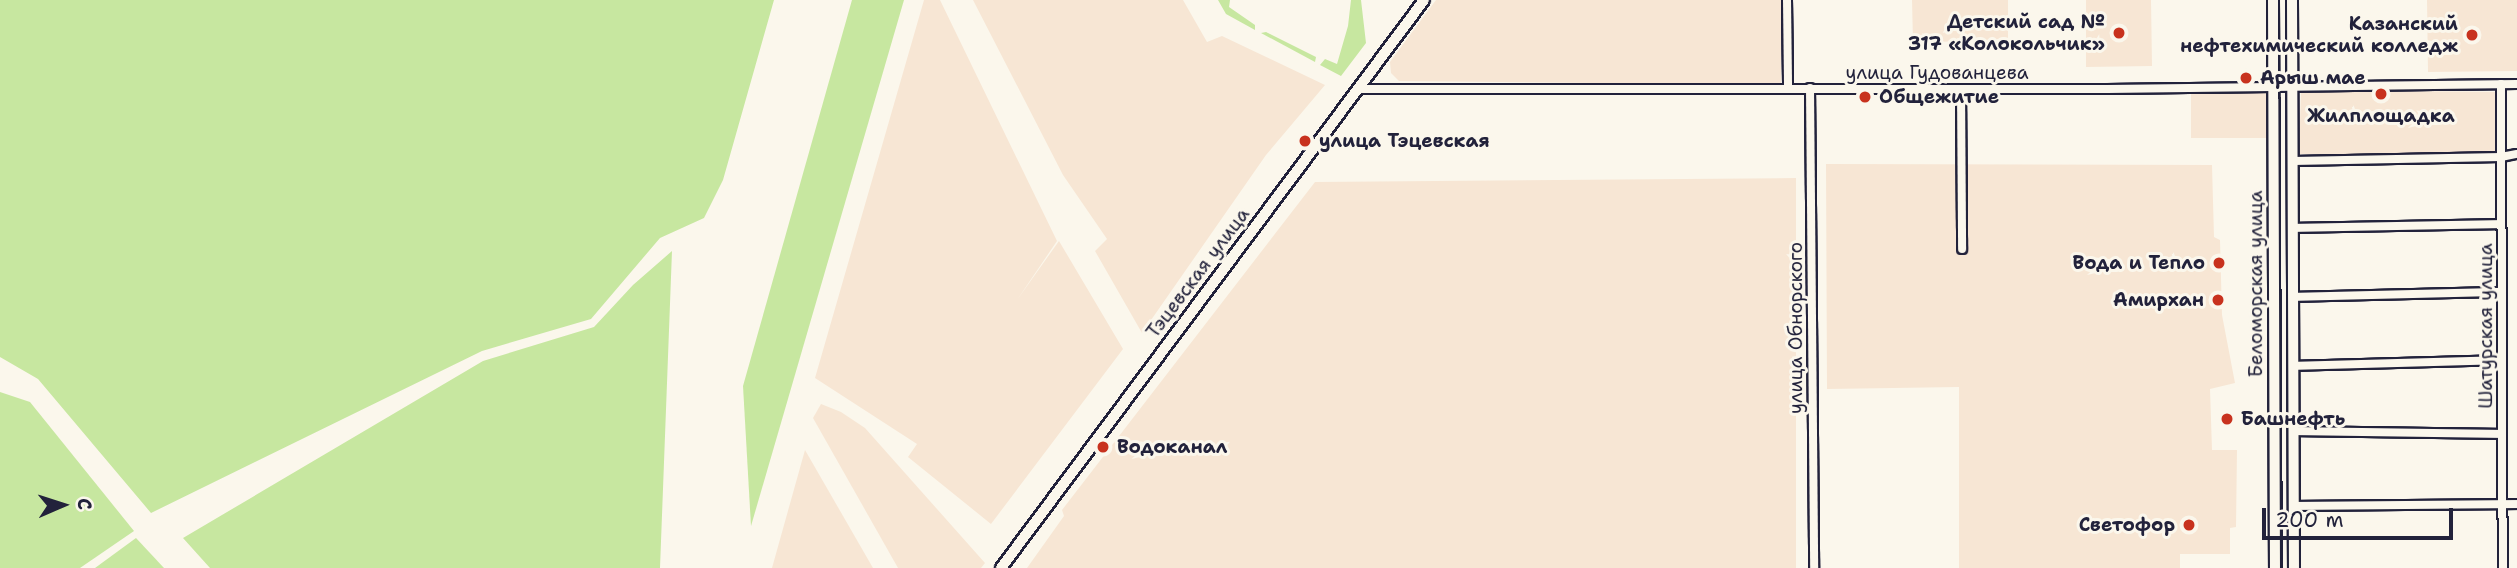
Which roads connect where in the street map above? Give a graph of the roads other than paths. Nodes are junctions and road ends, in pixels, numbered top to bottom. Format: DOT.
graph roads {
  1 [pos="1424,0"];
  2 [pos="1787,0"];
  3 [pos="2273,0"];
  4 [pos="2292,0"];
  5 [pos="2501,84"];
  6 [pos="2517,84"];
  7 [pos="2272,86"];
  8 [pos="2292,87"];
  9 [pos="1788,88"];
  10 [pos="1357,89"];
  11 [pos="1810,89"];
  12 [pos="1961,89"];
  13 [pos="2517,154"];
  14 [pos="2501,157"];
  15 [pos="2293,161"];
  16 [pos="2501,224"];
  17 [pos="2293,228"];
  18 [pos="1962,249"];
  19 [pos="2502,292"];
  20 [pos="2293,296"];
  21 [pos="2502,360"];
  22 [pos="2293,366"];
  23 [pos="2274,386"];
  24 [pos="2294,386"];
  25 [pos="2294,431"];
  26 [pos="2502,434"];
  27 [pos="2502,504"];
  28 [pos="2517,504"];
  29 [pos="2294,506"];
  30 [pos="1001,568"];
  31 [pos="1814,568"];
  32 [pos="2275,568"];
  33 [pos="2294,568"];
  34 [pos="2502,568"];
  1 -- 10 [label="main road, Тэцевская улица"];
  2 -- 9 [label="street"];
  3 -- 7 [label="main road, Беломорская улица"];
  4 -- 8 [label="main road, Беломорская улица"];
  5 -- 6 [label="street, улица Гудованцева"];
  5 -- 8 [label="street, улица Гудованцева"];
  5 -- 14 [label="street, Шатурская улица"];
  7 -- 8 [label="street, улица Гудованцева"];
  7 -- 12 [label="street, улица Гудованцева"];
  7 -- 23 [label="main road, Беломорская улица"];
  8 -- 15 [label="main road, Беломорская улица"];
  9 -- 10 [label="street, улица Гудованцева"];
  9 -- 11 [label="street, улица Гудованцева"];
  10 -- 30 [label="main road, Тэцевская улица"];
  11 -- 12 [label="street, улица Гудованцева"];
  11 -- 31 [label="street, улица Обнорского"];
  12 -- 18 [label="street"];
  13 -- 14 [label="street"];
  14 -- 15 [label="street"];
  14 -- 16 [label="street, Шатурская улица"];
  15 -- 17 [label="main road, Беломорская улица"];
  16 -- 17 [label="street"];
  16 -- 19 [label="street, Шатурская улица"];
  17 -- 20 [label="main road, Беломорская улица"];
  19 -- 20 [label="street"];
  19 -- 21 [label="street, Шатурская улица"];
  20 -- 22 [label="main road, Беломорская улица"];
  21 -- 22 [label="street"];
  21 -- 26 [label="street, Шатурская улица"];
  22 -- 24 [label="main road, Беломорская улица"];
  23 -- 24 [label="main road"];
  23 -- 32 [label="main road, Беломорская улица"];
  24 -- 25 [label="main road, Беломорская улица"];
  25 -- 26 [label="street"];
  25 -- 29 [label="main road, Беломорская улица"];
  26 -- 27 [label="street, Шатурская улица"];
  27 -- 28 [label="street"];
  27 -- 29 [label="street"];
  27 -- 34 [label="street, Шатурская улица"];
  29 -- 33 [label="main road, Беломорская улица"];
}
